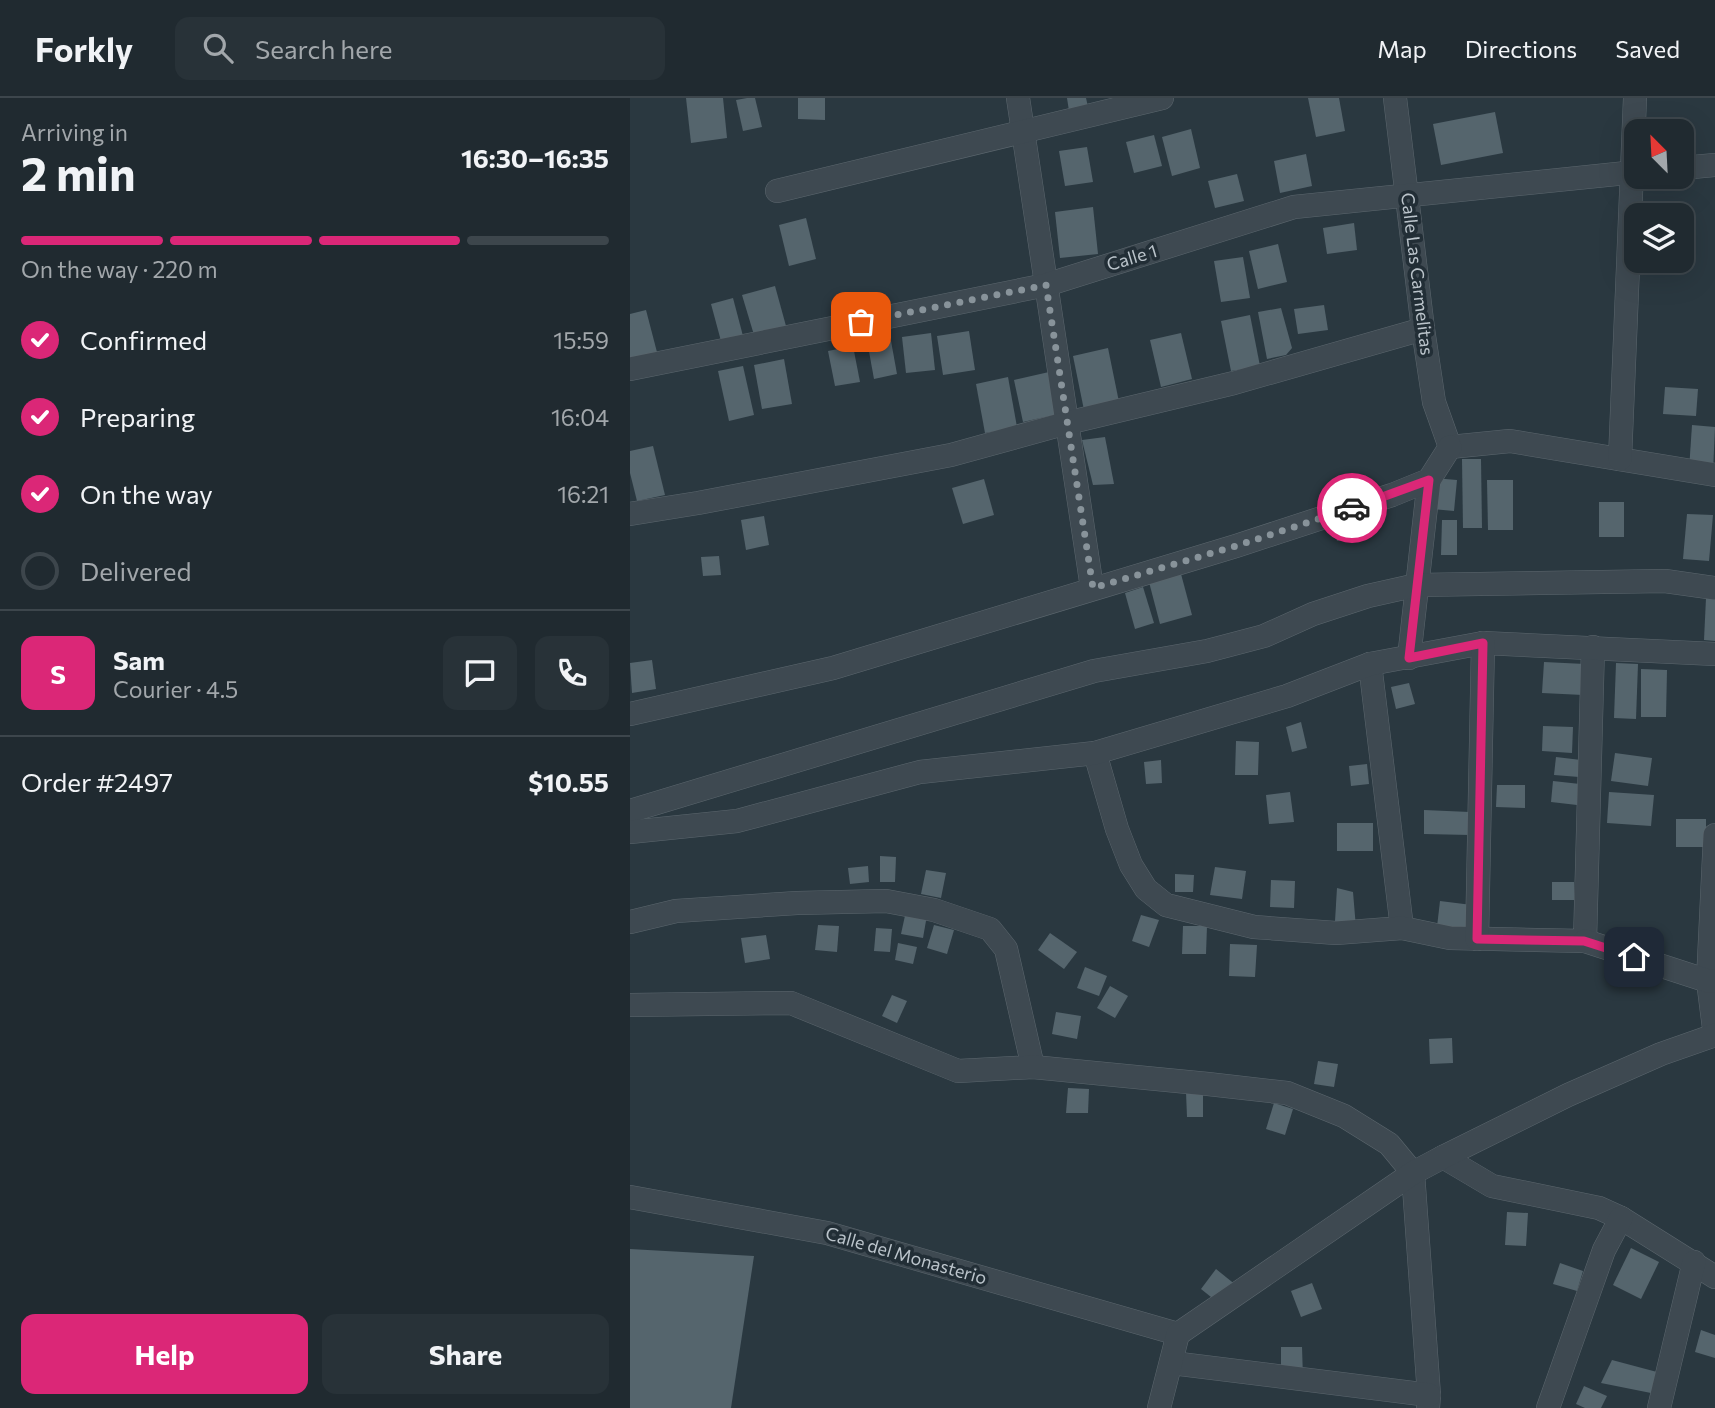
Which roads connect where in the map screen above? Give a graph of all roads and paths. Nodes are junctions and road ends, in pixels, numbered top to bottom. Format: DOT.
graph roads {
  1 [pos="1018,98"];
  2 [pos="1162,98"];
  3 [pos="1395,98"];
  4 [pos="1635,98"];
  5 [pos="1635,119"];
  6 [pos="1023,131"];
  7 [pos="1715,165"];
  8 [pos="1694,167"];
  9 [pos="1624,174"];
  10 [pos="1633,189"];
  11 [pos="777,191"];
  12 [pos="1407,195"];
  13 [pos="1046,285"];
  14 [pos="1423,329"];
  15 [pos="630,369"];
  16 [pos="1067,423"];
  17 [pos="1450,447"];
  18 [pos="1620,459"];
  19 [pos="1715,475"];
  20 [pos="1429,480"];
  21 [pos="630,513"];
  22 [pos="1417,585"];
  23 [pos="1093,588"];
  24 [pos="1715,588"];
  25 [pos="1483,643"];
  26 [pos="1593,648"];
  27 [pos="1715,654"];
  28 [pos="1409,658"];
  29 [pos="1370,664"];
  30 [pos="630,714"];
  31 [pos="1095,753"];
  32 [pos="630,811"];
  33 [pos="630,832"];
  34 [pos="1715,835"];
  35 [pos="630,922"];
  36 [pos="1402,928"];
  37 [pos="1477,939"];
  38 [pos="1584,941"];
  39 [pos="1711,981"];
  40 [pos="630,1005"];
  41 [pos="1715,1035"];
  42 [pos="1033,1066"];
  43 [pos="1443,1157"];
  44 [pos="1413,1173"];
  45 [pos="630,1197"];
  46 [pos="1621,1218"];
  47 [pos="1694,1262"];
  48 [pos="1715,1277"];
  49 [pos="1178,1334"];
  50 [pos="1172,1363"];
  51 [pos="1429,1402"];
  52 [pos="1159,1408"];
  53 [pos="1548,1408"];
  54 [pos="1659,1408"];
  1 -- 6 [label="street"];
  2 -- 6 [label="street"];
  3 -- 12 [label="street, Calle Las Carmelitas"];
  4 -- 5 [label="street"];
  6 -- 11 [label="street"];
  6 -- 13 [label="street"];
  7 -- 8 [label="street"];
  9 -- 12 [label="street, Calle 1"];
  10 -- 18 [label="street"];
  12 -- 13 [label="street, Calle 1"];
  12 -- 14 [label="street, Calle Las Carmelitas"];
  13 -- 15 [label="street, Calle 1"];
  13 -- 16 [label="street"];
  14 -- 16 [label="street"];
  14 -- 17 [label="street, Calle Las Carmelitas"];
  16 -- 21 [label="street"];
  16 -- 23 [label="street"];
  17 -- 18 [label="street"];
  17 -- 20 [label="street"];
  18 -- 19 [label="street"];
  20 -- 22 [label="street"];
  20 -- 23 [label="street"];
  22 -- 24 [label="street"];
  22 -- 28 [label="street"];
  22 -- 32 [label="street"];
  23 -- 30 [label="street"];
  25 -- 26 [label="street"];
  25 -- 28 [label="street"];
  25 -- 37 [label="street"];
  26 -- 27 [label="street"];
  26 -- 38 [label="street"];
  28 -- 29 [label="street"];
  29 -- 31 [label="street"];
  29 -- 36 [label="street"];
  31 -- 33 [label="street"];
  31 -- 36 [label="street"];
  34 -- 39 [label="street"];
  35 -- 42 [label="street"];
  36 -- 37 [label="street"];
  37 -- 38 [label="street"];
  38 -- 39 [label="street"];
  39 -- 41 [label="street"];
  40 -- 42 [label="street"];
  41 -- 43 [label="street"];
  42 -- 44 [label="street"];
  43 -- 44 [label="street"];
  43 -- 46 [label="street"];
  44 -- 49 [label="street"];
  44 -- 51 [label="street"];
  45 -- 49 [label="street, Calle del Monasterio"];
  46 -- 47 [label="street"];
  46 -- 53 [label="street"];
  47 -- 48 [label="street"];
  47 -- 54 [label="street"];
  49 -- 50 [label="street"];
  50 -- 51 [label="street"];
  50 -- 52 [label="street"];
}
